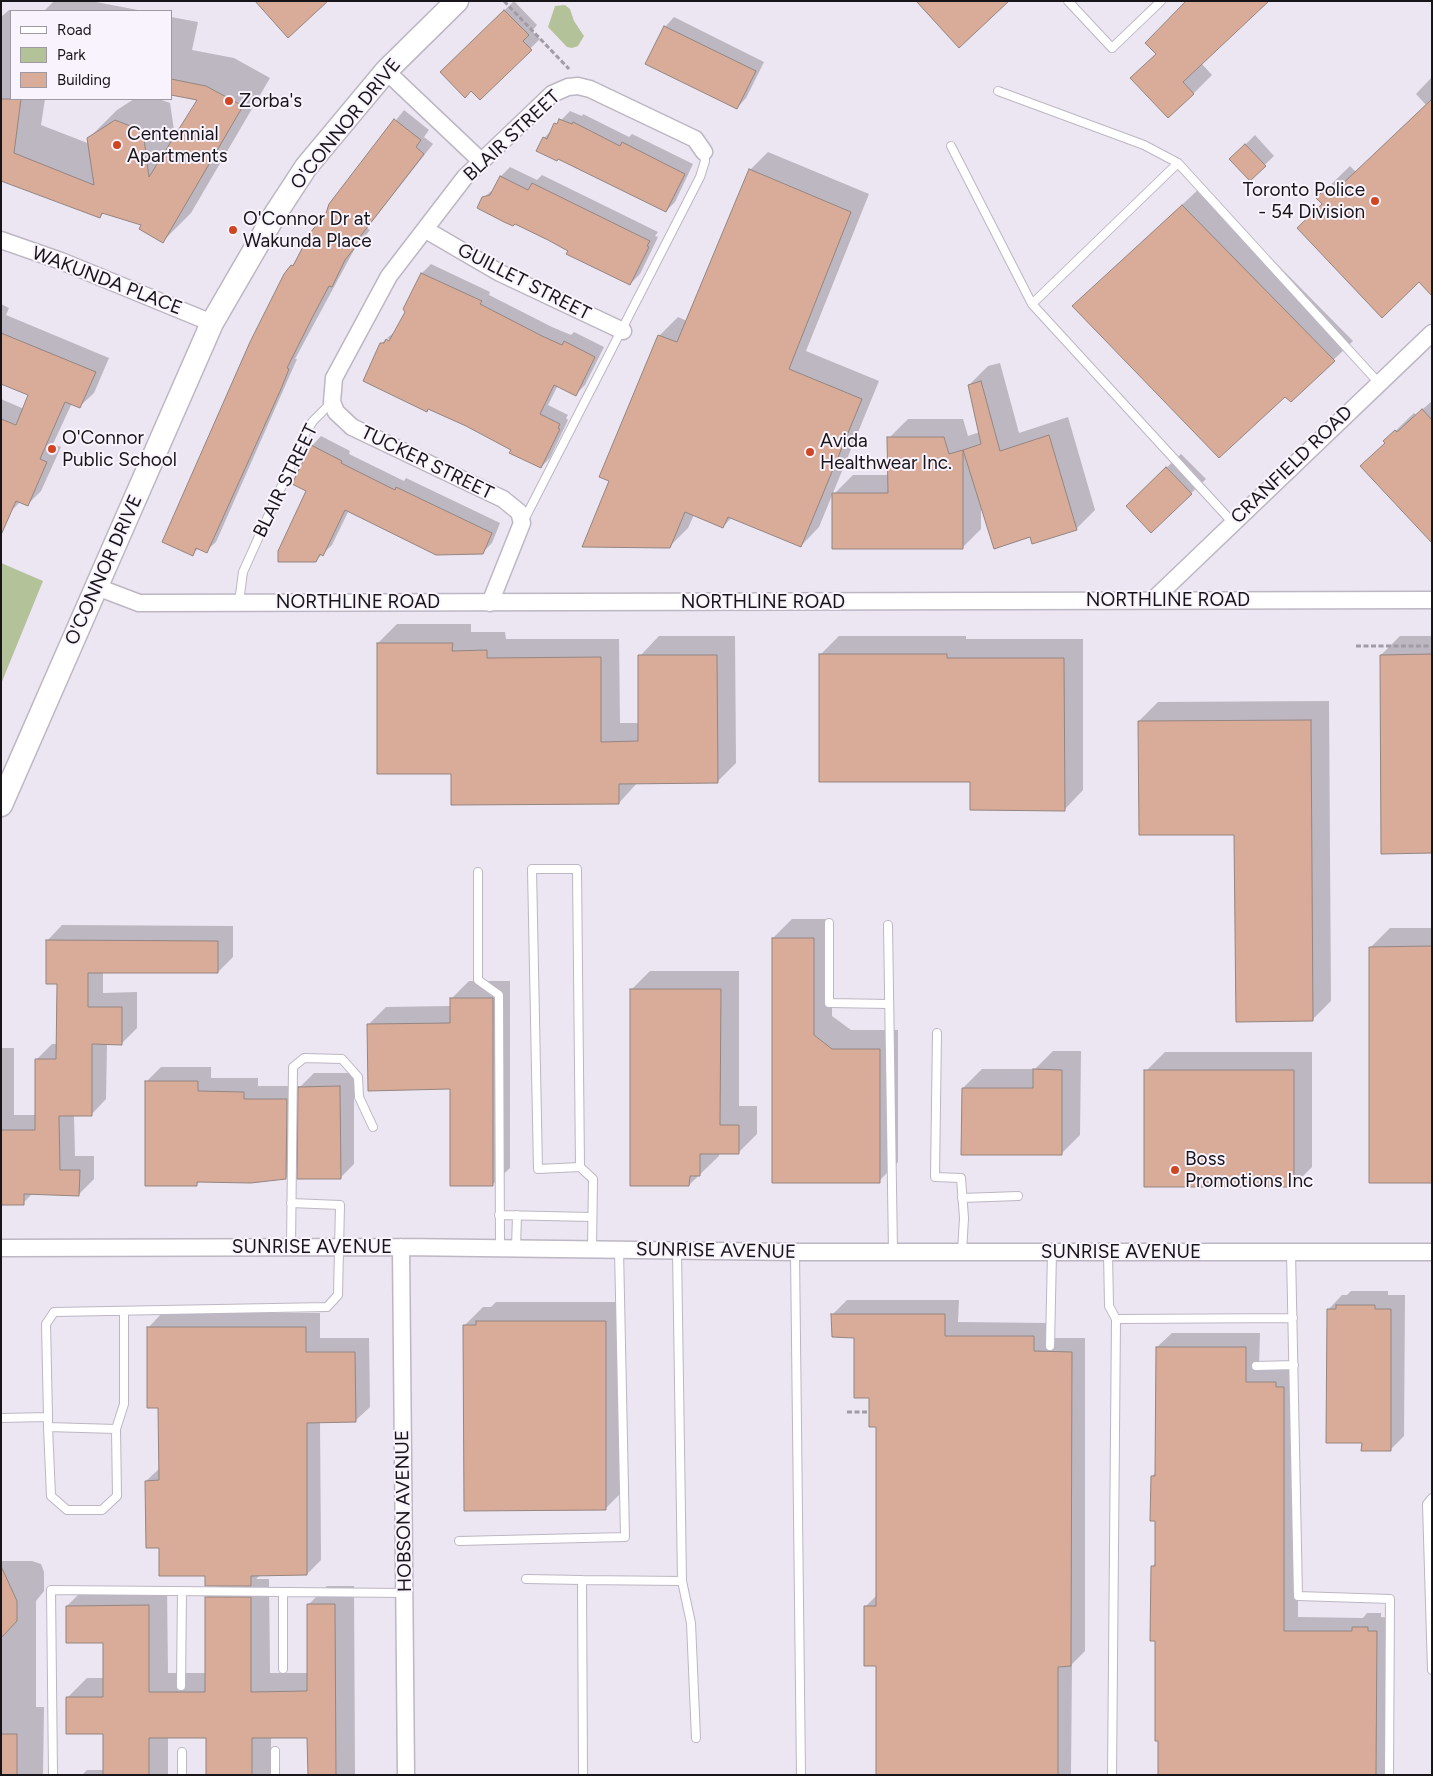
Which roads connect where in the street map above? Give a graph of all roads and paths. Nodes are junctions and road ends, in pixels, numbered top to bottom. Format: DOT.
graph roads {
  1 [pos="457,1"];
  2 [pos="504,1"];
  3 [pos="1068,1"];
  4 [pos="1161,1"];
  5 [pos="570,70"];
  6 [pos="386,71"];
  7 [pos="998,91"];
  8 [pos="951,146"];
  9 [pos="704,152"];
  10 [pos="481,161"];
  11 [pos="1178,163"];
  12 [pos="426,230"];
  13 [pos="1,240"];
  14 [pos="1032,304"];
  15 [pos="212,323"];
  16 [pos="622,332"];
  17 [pos="1432,333"];
  18 [pos="1378,382"];
  19 [pos="332,402"];
  20 [pos="522,523"];
  21 [pos="1233,523"];
  22 [pos="97,587"];
  23 [pos="1154,599"];
  24 [pos="1432,600"];
  25 [pos="239,602"];
  26 [pos="490,603"];
  27 [pos="1356,646"];
  28 [pos="1432,646"];
  29 [pos="1,805"];
  30 [pos="478,872"];
  31 [pos="829,923"];
  32 [pos="888,926"];
  33 [pos="889,1004"];
  34 [pos="937,1033"];
  35 [pos="374,1127"];
  36 [pos="580,1166"];
  37 [pos="1018,1196"];
  38 [pos="962,1198"];
  39 [pos="291,1203"];
  40 [pos="500,1215"];
  41 [pos="517,1215"];
  42 [pos="591,1217"];
  43 [pos="291,1247"];
  44 [pos="340,1247"];
  45 [pos="402,1247"];
  46 [pos="1,1248"];
  47 [pos="508,1248"];
  48 [pos="592,1249"];
  49 [pos="619,1250"];
  50 [pos="677,1250"];
  51 [pos="795,1252"];
  52 [pos="893,1252"];
  53 [pos="962,1252"];
  54 [pos="1052,1252"];
  55 [pos="1108,1252"];
  56 [pos="1291,1252"];
  57 [pos="1432,1252"];
  58 [pos="124,1311"];
  59 [pos="1293,1318"];
  60 [pos="1116,1319"];
  61 [pos="1050,1346"];
  62 [pos="1294,1365"];
  63 [pos="1256,1366"];
  64 [pos="847,1412"];
  65 [pos="869,1412"];
  66 [pos="48,1417"];
  67 [pos="1,1418"];
  68 [pos="48,1427"];
  69 [pos="116,1429"];
  70 [pos="1432,1498"];
  71 [pos="458,1541"];
  72 [pos="526,1579"];
  73 [pos="582,1580"];
  74 [pos="682,1582"];
  75 [pos="182,1592"];
  76 [pos="283,1592"];
  77 [pos="404,1593"];
  78 [pos="283,1669"];
  79 [pos="1432,1670"];
  80 [pos="181,1686"];
  81 [pos="696,1738"];
  82 [pos="274,1751"];
  83 [pos="182,1752"];
  84 [pos="53,1775"];
  85 [pos="182,1775"];
  86 [pos="275,1775"];
  87 [pos="406,1775"];
  88 [pos="583,1775"];
  89 [pos="801,1775"];
  90 [pos="1112,1775"];
  91 [pos="1390,1775"];
  1 -- 6 [label="main road, O'CONNOR DRIVE"];
  2 -- 5 [label="path"];
  3 -- 4 [label="lane"];
  6 -- 10 [label="street"];
  6 -- 15 [label="main road, O'CONNOR DRIVE"];
  7 -- 11 [label="lane"];
  8 -- 14 [label="lane"];
  9 -- 10 [label="street, BLAIR STREET"];
  9 -- 16 [label="lane, BLAIR STREET"];
  10 -- 12 [label="street, BLAIR STREET"];
  11 -- 14 [label="lane"];
  11 -- 18 [label="lane"];
  12 -- 16 [label="street, GUILLET STREET"];
  12 -- 19 [label="street, BLAIR STREET"];
  13 -- 15 [label="street, WAKUNDA PLACE"];
  14 -- 21 [label="lane"];
  15 -- 22 [label="main road, O'CONNOR DRIVE"];
  16 -- 20 [label="lane, BLAIR STREET"];
  17 -- 18 [label="street, CRANFIELD ROAD"];
  18 -- 21 [label="street, CRANFIELD ROAD"];
  19 -- 20 [label="street, TUCKER STREET"];
  19 -- 25 [label="lane, BLAIR STREET"];
  20 -- 26 [label="street, BLAIR STREET"];
  21 -- 23 [label="street, CRANFIELD ROAD"];
  22 -- 25 [label="street, NORTHLINE ROAD"];
  22 -- 29 [label="main road, O'CONNOR DRIVE"];
  23 -- 24 [label="street, NORTHLINE ROAD"];
  23 -- 26 [label="street, NORTHLINE ROAD"];
  25 -- 26 [label="street, NORTHLINE ROAD"];
  27 -- 28 [label="path"];
  30 -- 40 [label="lane"];
  31 -- 33 [label="lane"];
  32 -- 33 [label="lane"];
  33 -- 52 [label="lane"];
  34 -- 38 [label="lane"];
  35 -- 39 [label="lane"];
  36 -- 36 [label="lane"];
  36 -- 42 [label="lane"];
  37 -- 38 [label="lane"];
  38 -- 53 [label="lane"];
  39 -- 43 [label="lane"];
  39 -- 44 [label="lane"];
  40 -- 41 [label="lane"];
  40 -- 47 [label="lane"];
  41 -- 42 [label="lane"];
  41 -- 47 [label="lane"];
  42 -- 48 [label="lane"];
  43 -- 44 [label="street, SUNRISE AVENUE"];
  43 -- 46 [label="street, SUNRISE AVENUE"];
  44 -- 45 [label="street, SUNRISE AVENUE"];
  44 -- 58 [label="lane"];
  45 -- 47 [label="street, SUNRISE AVENUE"];
  45 -- 77 [label="street, HOBSON AVENUE"];
  47 -- 48 [label="street, SUNRISE AVENUE"];
  48 -- 49 [label="street, SUNRISE AVENUE"];
  49 -- 50 [label="street, SUNRISE AVENUE"];
  49 -- 71 [label="lane"];
  50 -- 51 [label="street, SUNRISE AVENUE"];
  50 -- 74 [label="lane"];
  51 -- 52 [label="street, SUNRISE AVENUE"];
  51 -- 89 [label="lane"];
  52 -- 53 [label="street, SUNRISE AVENUE"];
  53 -- 54 [label="street, SUNRISE AVENUE"];
  54 -- 55 [label="street, SUNRISE AVENUE"];
  54 -- 61 [label="lane"];
  55 -- 56 [label="street, SUNRISE AVENUE"];
  55 -- 60 [label="lane"];
  56 -- 57 [label="street, SUNRISE AVENUE"];
  56 -- 59 [label="lane"];
  58 -- 66 [label="lane"];
  58 -- 69 [label="lane"];
  59 -- 60 [label="lane"];
  59 -- 62 [label="lane"];
  60 -- 90 [label="lane"];
  62 -- 63 [label="lane"];
  62 -- 91 [label="lane"];
  64 -- 65 [label="path"];
  66 -- 67 [label="lane"];
  66 -- 68 [label="lane"];
  68 -- 69 [label="lane"];
  68 -- 69 [label="lane"];
  70 -- 79 [label="lane"];
  72 -- 73 [label="lane"];
  73 -- 74 [label="lane"];
  73 -- 88 [label="lane"];
  74 -- 81 [label="lane"];
  75 -- 76 [label="lane"];
  75 -- 80 [label="lane"];
  75 -- 84 [label="lane"];
  76 -- 77 [label="lane"];
  76 -- 78 [label="lane"];
  77 -- 87 [label="street, HOBSON AVENUE"];
  82 -- 86 [label="lane"];
  83 -- 85 [label="lane"];
}
